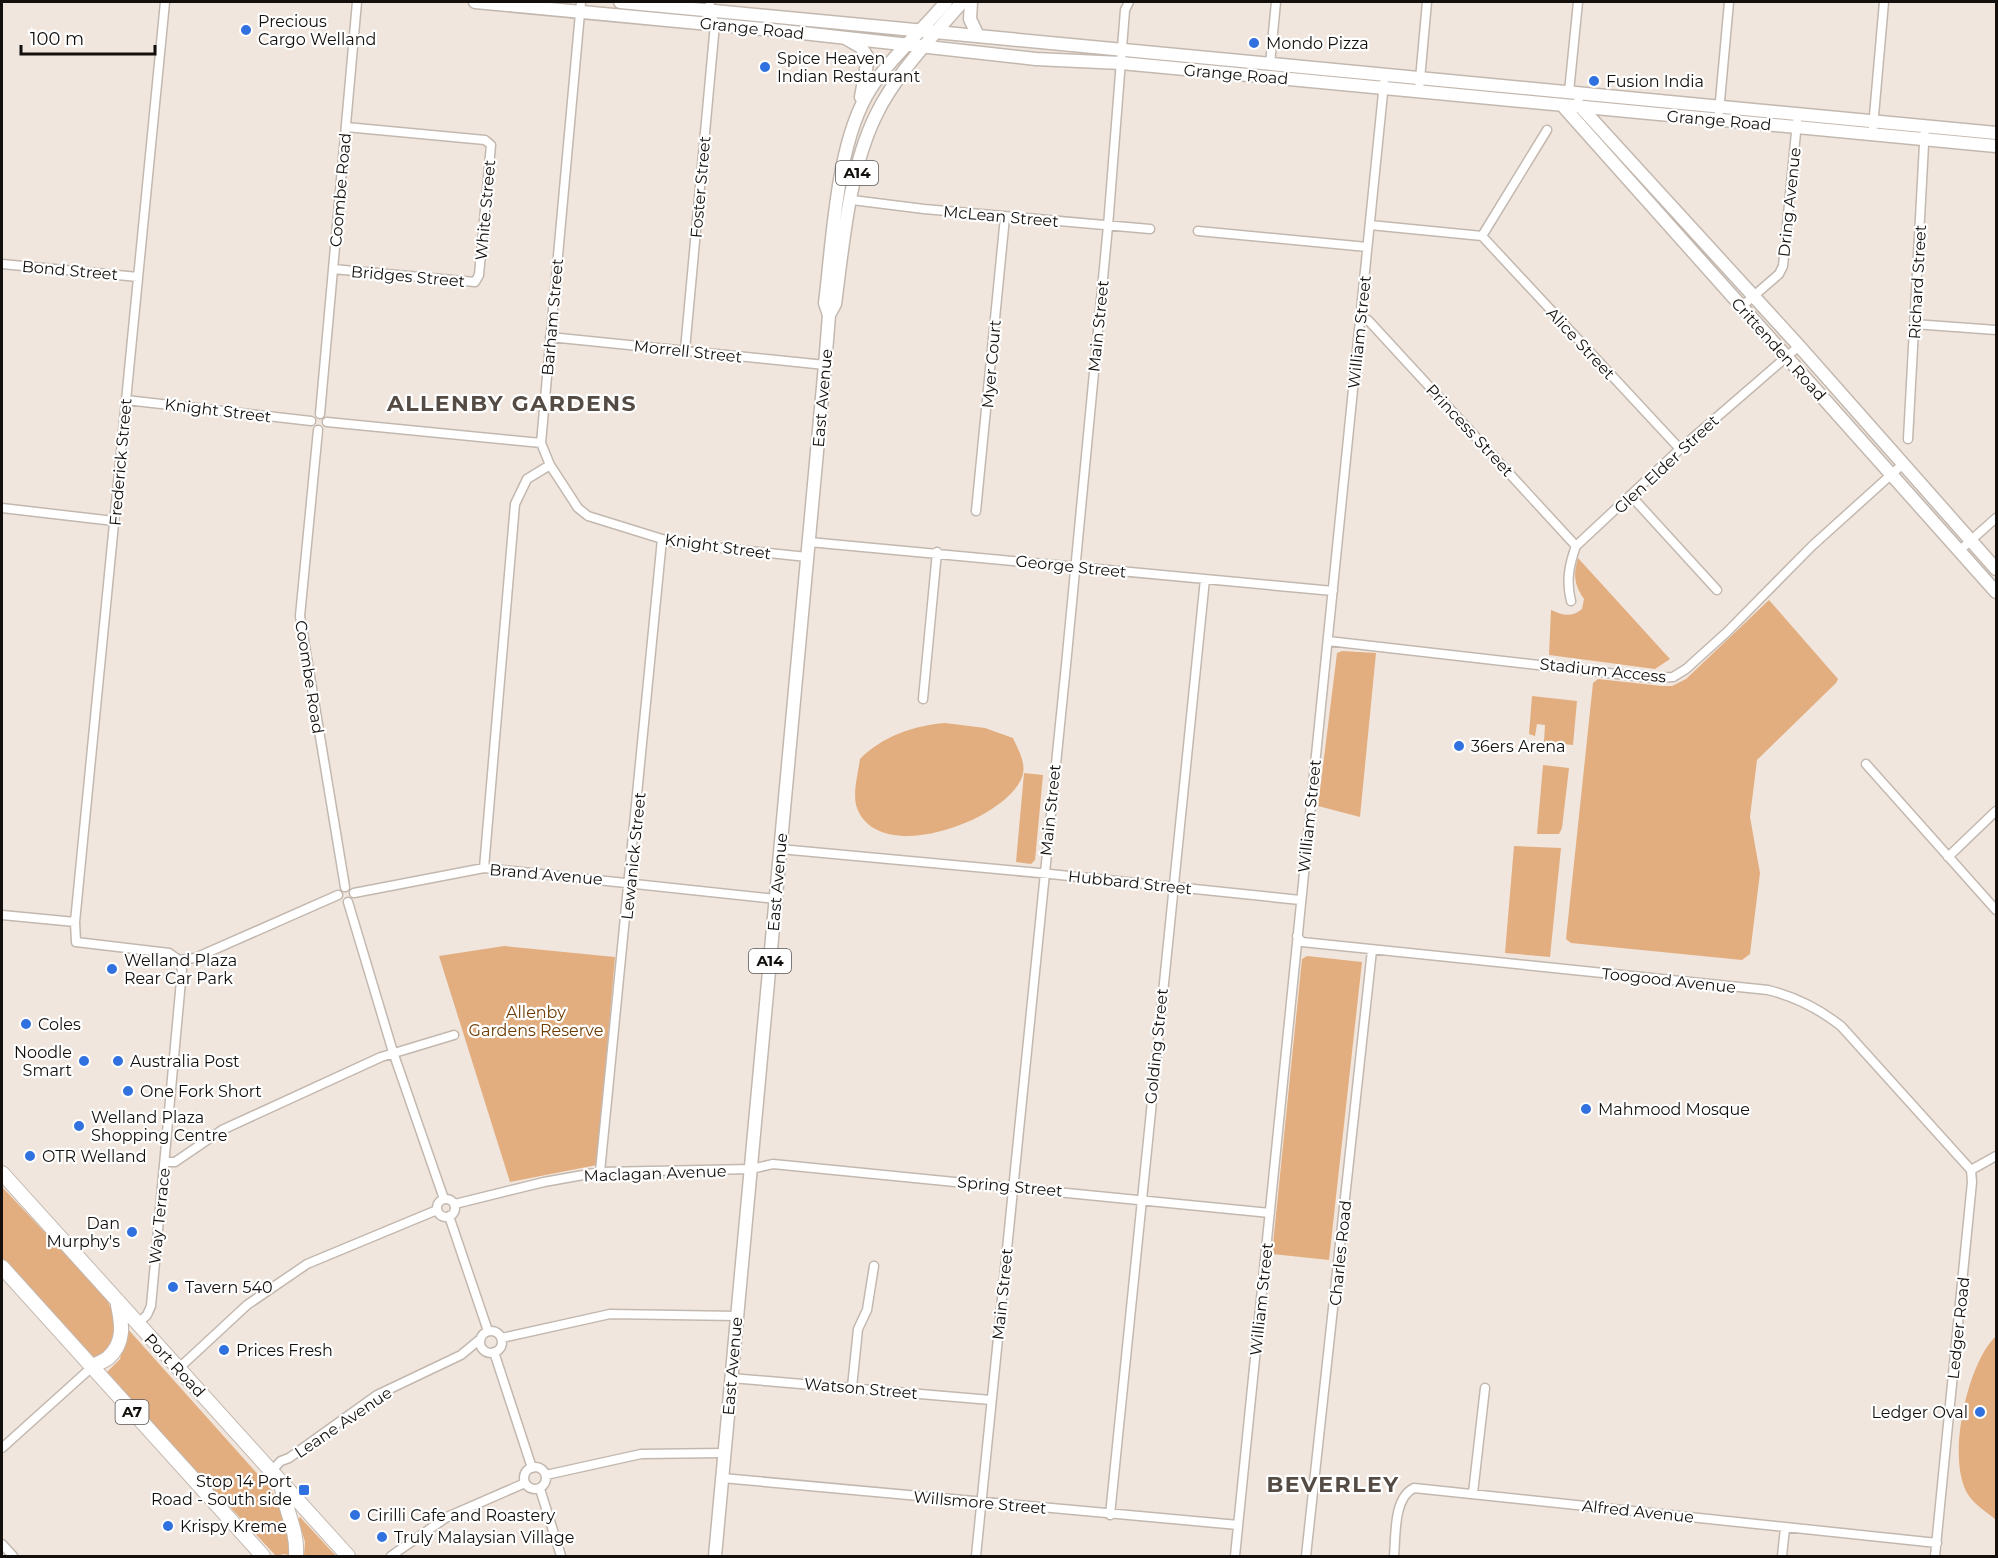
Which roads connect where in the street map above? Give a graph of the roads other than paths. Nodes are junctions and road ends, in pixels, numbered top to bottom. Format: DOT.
graph roads {
  1 [pos="165,2"];
  2 [pos="357,2"];
  3 [pos="481,2"];
  4 [pos="620,2"];
  5 [pos="946,2"];
  6 [pos="963,2"];
  7 [pos="971,2"];
  8 [pos="1129,2"];
  9 [pos="1276,2"];
  10 [pos="1427,2"];
  11 [pos="1578,2"];
  12 [pos="1729,2"];
  13 [pos="1884,2"];
  14 [pos="709,6"];
  15 [pos="581,7"];
  16 [pos="715,24"];
  17 [pos="927,31"];
  18 [pos="978,36"];
  19 [pos="847,39"];
  20 [pos="915,46"];
  21 [pos="1121,50"];
  22 [pos="1121,63"];
  23 [pos="1270,64"];
  24 [pos="1384,81"];
  25 [pos="1420,85"];
  26 [pos="1569,92"];
  27 [pos="1562,105"];
  28 [pos="1580,107"];
  29 [pos="1614,110"];
  30 [pos="858,113"];
  31 [pos="1719,113"];
  32 [pos="1798,114"];
  33 [pos="346,126"];
  34 [pos="1797,127"];
  35 [pos="1873,128"];
  36 [pos="1600,129"];
  37 [pos="1547,130"];
  38 [pos="1925,132"];
  39 [pos="1996,133"];
  40 [pos="1996,146"];
  41 [pos="852,200"];
  42 [pos="1005,217"];
  43 [pos="1370,225"];
  44 [pos="1108,226"];
  45 [pos="1150,230"];
  46 [pos="1198,231"];
  47 [pos="1482,236"];
  48 [pos="1367,247"];
  49 [pos="2,264"];
  50 [pos="333,269"];
  51 [pos="479,275"];
  52 [pos="138,277"];
  53 [pos="1754,296"];
  54 [pos="1741,307"];
  55 [pos="829,315"];
  56 [pos="1361,320"];
  57 [pos="1914,324"];
  58 [pos="1996,330"];
  59 [pos="550,337"];
  60 [pos="1799,346"];
  61 [pos="685,350"];
  62 [pos="1786,357"];
  63 [pos="825,364"];
  64 [pos="126,399"];
  65 [pos="320,414"];
  66 [pos="311,421"];
  67 [pos="327,422"];
  68 [pos="318,430"];
  69 [pos="1908,438"];
  70 [pos="542,443"];
  71 [pos="1680,449"];
  72 [pos="1904,463"];
  73 [pos="550,465"];
  74 [pos="1891,474"];
  75 [pos="1632,497"];
  76 [pos="2,508"];
  77 [pos="976,511"];
  78 [pos="1996,518"];
  79 [pos="114,521"];
  80 [pos="662,539"];
  81 [pos="1972,540"];
  82 [pos="809,542"];
  83 [pos="1576,546"];
  84 [pos="1959,551"];
  85 [pos="937,552"];
  86 [pos="807,557"];
  87 [pos="1075,566"];
  88 [pos="1996,569"];
  89 [pos="1205,579"];
  90 [pos="1717,590"];
  91 [pos="1333,591"];
  92 [pos="1996,592"];
  93 [pos="1571,601"];
  94 [pos="1328,641"];
  95 [pos="923,699"];
  96 [pos="1866,764"];
  97 [pos="1996,811"];
  98 [pos="780,849"];
  99 [pos="1948,857"];
  100 [pos="484,868"];
  101 [pos="1043,873"];
  102 [pos="630,882"];
  103 [pos="1172,886"];
  104 [pos="345,887"];
  105 [pos="354,893"];
  106 [pos="338,895"];
  107 [pos="776,899"];
  108 [pos="1300,900"];
  109 [pos="348,902"];
  110 [pos="1996,910"];
  111 [pos="2,915"];
  112 [pos="75,922"];
  113 [pos="1297,936"];
  114 [pos="1372,950"];
  115 [pos="179,960"];
  116 [pos="454,1035"];
  117 [pos="393,1052"];
  118 [pos="1996,1156"];
  119 [pos="165,1162"];
  120 [pos="751,1169"];
  121 [pos="1971,1170"];
  122 [pos="600,1172"];
  123 [pos="2,1173"];
  124 [pos="1012,1186"];
  125 [pos="444,1199"];
  126 [pos="1141,1199"];
  127 [pos="454,1204"];
  128 [pos="437,1210"];
  129 [pos="1269,1213"];
  130 [pos="449,1216"];
  131 [pos="874,1266"];
  132 [pos="2,1267"];
  133 [pos="118,1305"];
  134 [pos="737,1316"];
  135 [pos="137,1324"];
  136 [pos="488,1331"];
  137 [pos="502,1338"];
  138 [pos="479,1340"];
  139 [pos="494,1352"];
  140 [pos="92,1367"];
  141 [pos="178,1369"];
  142 [pos="731,1378"];
  143 [pos="852,1387"];
  144 [pos="1485,1388"];
  145 [pos="991,1400"];
  146 [pos="2,1447"];
  147 [pos="724,1453"];
  148 [pos="532,1467"];
  149 [pos="271,1471"];
  150 [pos="546,1475"];
  151 [pos="722,1478"];
  152 [pos="281,1482"];
  153 [pos="525,1483"];
  154 [pos="540,1489"];
  155 [pos="1473,1493"];
  156 [pos="981,1502"];
  157 [pos="1110,1515"];
  158 [pos="1238,1525"];
  159 [pos="1785,1528"];
  160 [pos="1937,1543"];
  161 [pos="2,1544"];
  162 [pos="13,1557"];
  163 [pos="263,1557"];
  164 [pos="296,1557"];
  165 [pos="348,1557"];
  166 [pos="391,1557"];
  167 [pos="561,1557"];
  168 [pos="715,1557"];
  169 [pos="976,1557"];
  170 [pos="1235,1557"];
  171 [pos="1306,1557"];
  172 [pos="1394,1557"];
  173 [pos="1782,1557"];
  174 [pos="1935,1557"];
  1 -- 52 [label="street, Frederick Street"];
  2 -- 33 [label="street, Coombe Road"];
  3 -- 15 [label="main road, Grange Road"];
  4 -- 14 [label="main road, Grange Road"];
  5 -- 17 [label="main road, A14"];
  6 -- 17 [label="main road, A14"];
  7 -- 18 [label="main road"];
  8 -- 21 [label="street, Main Street"];
  9 -- 23 [label="street"];
  10 -- 25 [label="street"];
  11 -- 26 [label="street"];
  12 -- 31 [label="street"];
  13 -- 35 [label="street"];
  14 -- 16 [label="street"];
  14 -- 17 [label="main road, Grange Road"];
  15 -- 16 [label="main road, Grange Road"];
  15 -- 59 [label="street, Barham Street"];
  16 -- 19 [label="main road, Grange Road"];
  16 -- 61 [label="street, Foster Street"];
  17 -- 18 [label="main road, Grange Road"];
  17 -- 20 [label="main road, East Avenue / A14"];
  17 -- 20 [label="main road, East Avenue / A14"];
  18 -- 21 [label="main road, Grange Road"];
  19 -- 20 [label="main road, Grange Road"];
  19 -- 30 [label="main road"];
  20 -- 22 [label="main road, Grange Road"];
  20 -- 30 [label="main road, East Avenue / A14"];
  20 -- 41 [label="main road, East Avenue / A14"];
  21 -- 22 [label="street, Main Street"];
  21 -- 23 [label="main road, Grange Road"];
  22 -- 24 [label="main road, Grange Road"];
  22 -- 44 [label="street, Main Street"];
  23 -- 24 [label="main road, Grange Road"];
  24 -- 25 [label="main road, Grange Road"];
  24 -- 43 [label="street, William Street"];
  25 -- 26 [label="main road, Grange Road"];
  25 -- 27 [label="main road, Grange Road"];
  26 -- 27 [label="main road"];
  26 -- 28 [label="main road, Crittenden Road"];
  26 -- 31 [label="main road, Grange Road"];
  27 -- 28 [label="main road, Grange Road"];
  27 -- 54 [label="main road, Crittenden Road"];
  28 -- 29 [label="main road, Grange Road"];
  28 -- 36 [label="main road, Crittenden Road"];
  29 -- 31 [label="main road, Grange Road"];
  29 -- 36 [label="main road"];
  30 -- 55 [label="main road, East Avenue / A14"];
  31 -- 32 [label="main road, Grange Road"];
  31 -- 34 [label="main road, Grange Road"];
  32 -- 34 [label="street, Dring Avenue"];
  32 -- 35 [label="main road, Grange Road"];
  33 -- 50 [label="street, Coombe Road"];
  33 -- 51 [label="street, White Street"];
  34 -- 35 [label="main road, Grange Road"];
  34 -- 53 [label="street, Dring Avenue"];
  35 -- 38 [label="main road, Grange Road"];
  36 -- 53 [label="main road, Crittenden Road"];
  37 -- 47 [label="street"];
  38 -- 39 [label="main road, Grange Road"];
  38 -- 40 [label="main road, Grange Road"];
  38 -- 57 [label="street, Richard Street"];
  41 -- 42 [label="street, McLean Street"];
  41 -- 55 [label="main road, East Avenue / A14"];
  42 -- 44 [label="street, McLean Street"];
  42 -- 77 [label="street, Myer Court"];
  43 -- 47 [label="street"];
  43 -- 48 [label="street, William Street"];
  44 -- 45 [label="street, McLean Street"];
  44 -- 87 [label="street, Main Street"];
  46 -- 48 [label="street"];
  47 -- 71 [label="street, Alice Street"];
  48 -- 56 [label="street, William Street"];
  49 -- 52 [label="street, Bond Street"];
  50 -- 51 [label="street, Bridges Street"];
  50 -- 65 [label="street, Coombe Road"];
  52 -- 64 [label="street, Frederick Street"];
  53 -- 54 [label="street, Dring Avenue"];
  53 -- 60 [label="main road, Crittenden Road"];
  54 -- 62 [label="main road, Crittenden Road"];
  55 -- 63 [label="main road, East Avenue / A14"];
  56 -- 83 [label="street, Princess Street"];
  56 -- 91 [label="street, William Street"];
  57 -- 58 [label="street"];
  57 -- 69 [label="street, Richard Street"];
  59 -- 61 [label="street, Morrell Street"];
  59 -- 70 [label="street, Barham Street"];
  60 -- 62 [label="street, Glen Elder Street"];
  60 -- 72 [label="main road, Crittenden Road"];
  61 -- 63 [label="street, Morrell Street"];
  62 -- 71 [label="street, Glen Elder Street"];
  62 -- 74 [label="main road, Crittenden Road"];
  63 -- 82 [label="main road, East Avenue / A14"];
  64 -- 66 [label="street, Knight Street"];
  64 -- 79 [label="street, Frederick Street"];
  65 -- 66 [label="street"];
  65 -- 67 [label="street"];
  66 -- 68 [label="street"];
  67 -- 68 [label="street"];
  67 -- 70 [label="street"];
  68 -- 104 [label="street, Coombe Road"];
  70 -- 73 [label="street, Barham Street"];
  71 -- 75 [label="street, Glen Elder Street"];
  72 -- 74 [label="street, Stadium Access"];
  72 -- 81 [label="main road, Crittenden Road"];
  73 -- 80 [label="street, Knight Street"];
  73 -- 100 [label="street"];
  74 -- 84 [label="main road, Crittenden Road"];
  74 -- 94 [label="street, Stadium Access"];
  75 -- 83 [label="street, Glen Elder Street"];
  75 -- 90 [label="street"];
  76 -- 79 [label="street"];
  78 -- 81 [label="street"];
  79 -- 112 [label="street, Frederick Street"];
  80 -- 86 [label="street, Knight Street"];
  80 -- 102 [label="street, Lewanick Street"];
  81 -- 84 [label="street"];
  81 -- 88 [label="main road, Crittenden Road"];
  82 -- 85 [label="street, George Street"];
  82 -- 86 [label="main road, East Avenue / A14"];
  83 -- 93 [label="street"];
  84 -- 92 [label="main road, Crittenden Road"];
  85 -- 87 [label="street, George Street"];
  85 -- 95 [label="street"];
  86 -- 98 [label="main road, East Avenue / A14"];
  87 -- 89 [label="street, George Street"];
  87 -- 101 [label="street, Main Street"];
  89 -- 91 [label="street, George Street"];
  89 -- 103 [label="street, Golding Street"];
  91 -- 94 [label="street, William Street"];
  94 -- 108 [label="street, William Street"];
  96 -- 99 [label="street"];
  97 -- 99 [label="street"];
  98 -- 101 [label="street, Hubbard Street"];
  98 -- 107 [label="main road, East Avenue / A14"];
  99 -- 110 [label="street"];
  100 -- 102 [label="street, Brand Avenue"];
  100 -- 105 [label="street, Brand Avenue"];
  101 -- 103 [label="street, Hubbard Street"];
  101 -- 124 [label="street, Main Street"];
  102 -- 107 [label="street, Brand Avenue"];
  102 -- 122 [label="street, Lewanick Street"];
  103 -- 108 [label="street, Hubbard Street"];
  103 -- 126 [label="street, Golding Street"];
  104 -- 105 [label="street"];
  104 -- 106 [label="street"];
  105 -- 109 [label="street"];
  106 -- 109 [label="street"];
  106 -- 115 [label="street"];
  107 -- 120 [label="main road, East Avenue / A14"];
  108 -- 113 [label="street, William Street"];
  109 -- 117 [label="street"];
  111 -- 112 [label="street"];
  112 -- 115 [label="street"];
  113 -- 114 [label="street, Toogood Avenue"];
  113 -- 129 [label="street, William Street"];
  114 -- 121 [label="street, Toogood Avenue"];
  114 -- 171 [label="street, Charles Road"];
  115 -- 119 [label="street, Way Terrace"];
  116 -- 117 [label="street"];
  117 -- 119 [label="street"];
  117 -- 125 [label="street"];
  118 -- 121 [label="street"];
  119 -- 135 [label="street, Way Terrace"];
  120 -- 122 [label="street, Maclagan Avenue"];
  120 -- 124 [label="street, Spring Street"];
  120 -- 134 [label="main road, East Avenue / A14"];
  121 -- 160 [label="street, Ledger Road"];
  122 -- 127 [label="street, Maclagan Avenue"];
  123 -- 133 [label="highway, Port Road"];
  124 -- 126 [label="street, Spring Street"];
  124 -- 145 [label="street, Main Street"];
  125 -- 127 [label="street"];
  125 -- 128 [label="street"];
  126 -- 129 [label="street, Spring Street"];
  126 -- 157 [label="street, Golding Street"];
  127 -- 130 [label="street"];
  128 -- 130 [label="street"];
  128 -- 141 [label="street"];
  129 -- 158 [label="street, William Street"];
  130 -- 136 [label="street"];
  131 -- 143 [label="street"];
  132 -- 140 [label="highway, A7"];
  133 -- 135 [label="highway, Port Road"];
  133 -- 140 [label="highway"];
  134 -- 137 [label="street"];
  134 -- 142 [label="main road, East Avenue / A14"];
  135 -- 141 [label="highway, Port Road"];
  136 -- 137 [label="street"];
  136 -- 138 [label="street"];
  137 -- 139 [label="street"];
  138 -- 139 [label="street"];
  138 -- 149 [label="street, Leane Avenue"];
  139 -- 148 [label="street"];
  140 -- 146 [label="street"];
  140 -- 163 [label="highway, A7"];
  141 -- 149 [label="highway, Port Road"];
  142 -- 143 [label="street, Watson Street"];
  142 -- 147 [label="main road, East Avenue / A14"];
  143 -- 145 [label="street, Watson Street"];
  144 -- 155 [label="street"];
  145 -- 156 [label="street, Main Street"];
  147 -- 150 [label="street"];
  147 -- 151 [label="main road, East Avenue / A14"];
  148 -- 150 [label="street"];
  148 -- 153 [label="street"];
  149 -- 152 [label="highway, Port Road"];
  150 -- 154 [label="street"];
  151 -- 156 [label="street, Willsmore Street"];
  151 -- 168 [label="main road, East Avenue / A14"];
  152 -- 164 [label="highway"];
  152 -- 165 [label="highway, Port Road"];
  153 -- 154 [label="street"];
  153 -- 166 [label="street"];
  154 -- 167 [label="street"];
  155 -- 159 [label="street, Alfred Avenue"];
  155 -- 172 [label="street, Alfred Avenue"];
  156 -- 157 [label="street, Willsmore Street"];
  156 -- 169 [label="street, Main Street"];
  157 -- 158 [label="street, Willsmore Street"];
  158 -- 170 [label="street, William Street"];
  159 -- 160 [label="street, Alfred Avenue"];
  159 -- 173 [label="street"];
  160 -- 174 [label="street, Ledger Road"];
  161 -- 162 [label="street"];
}
